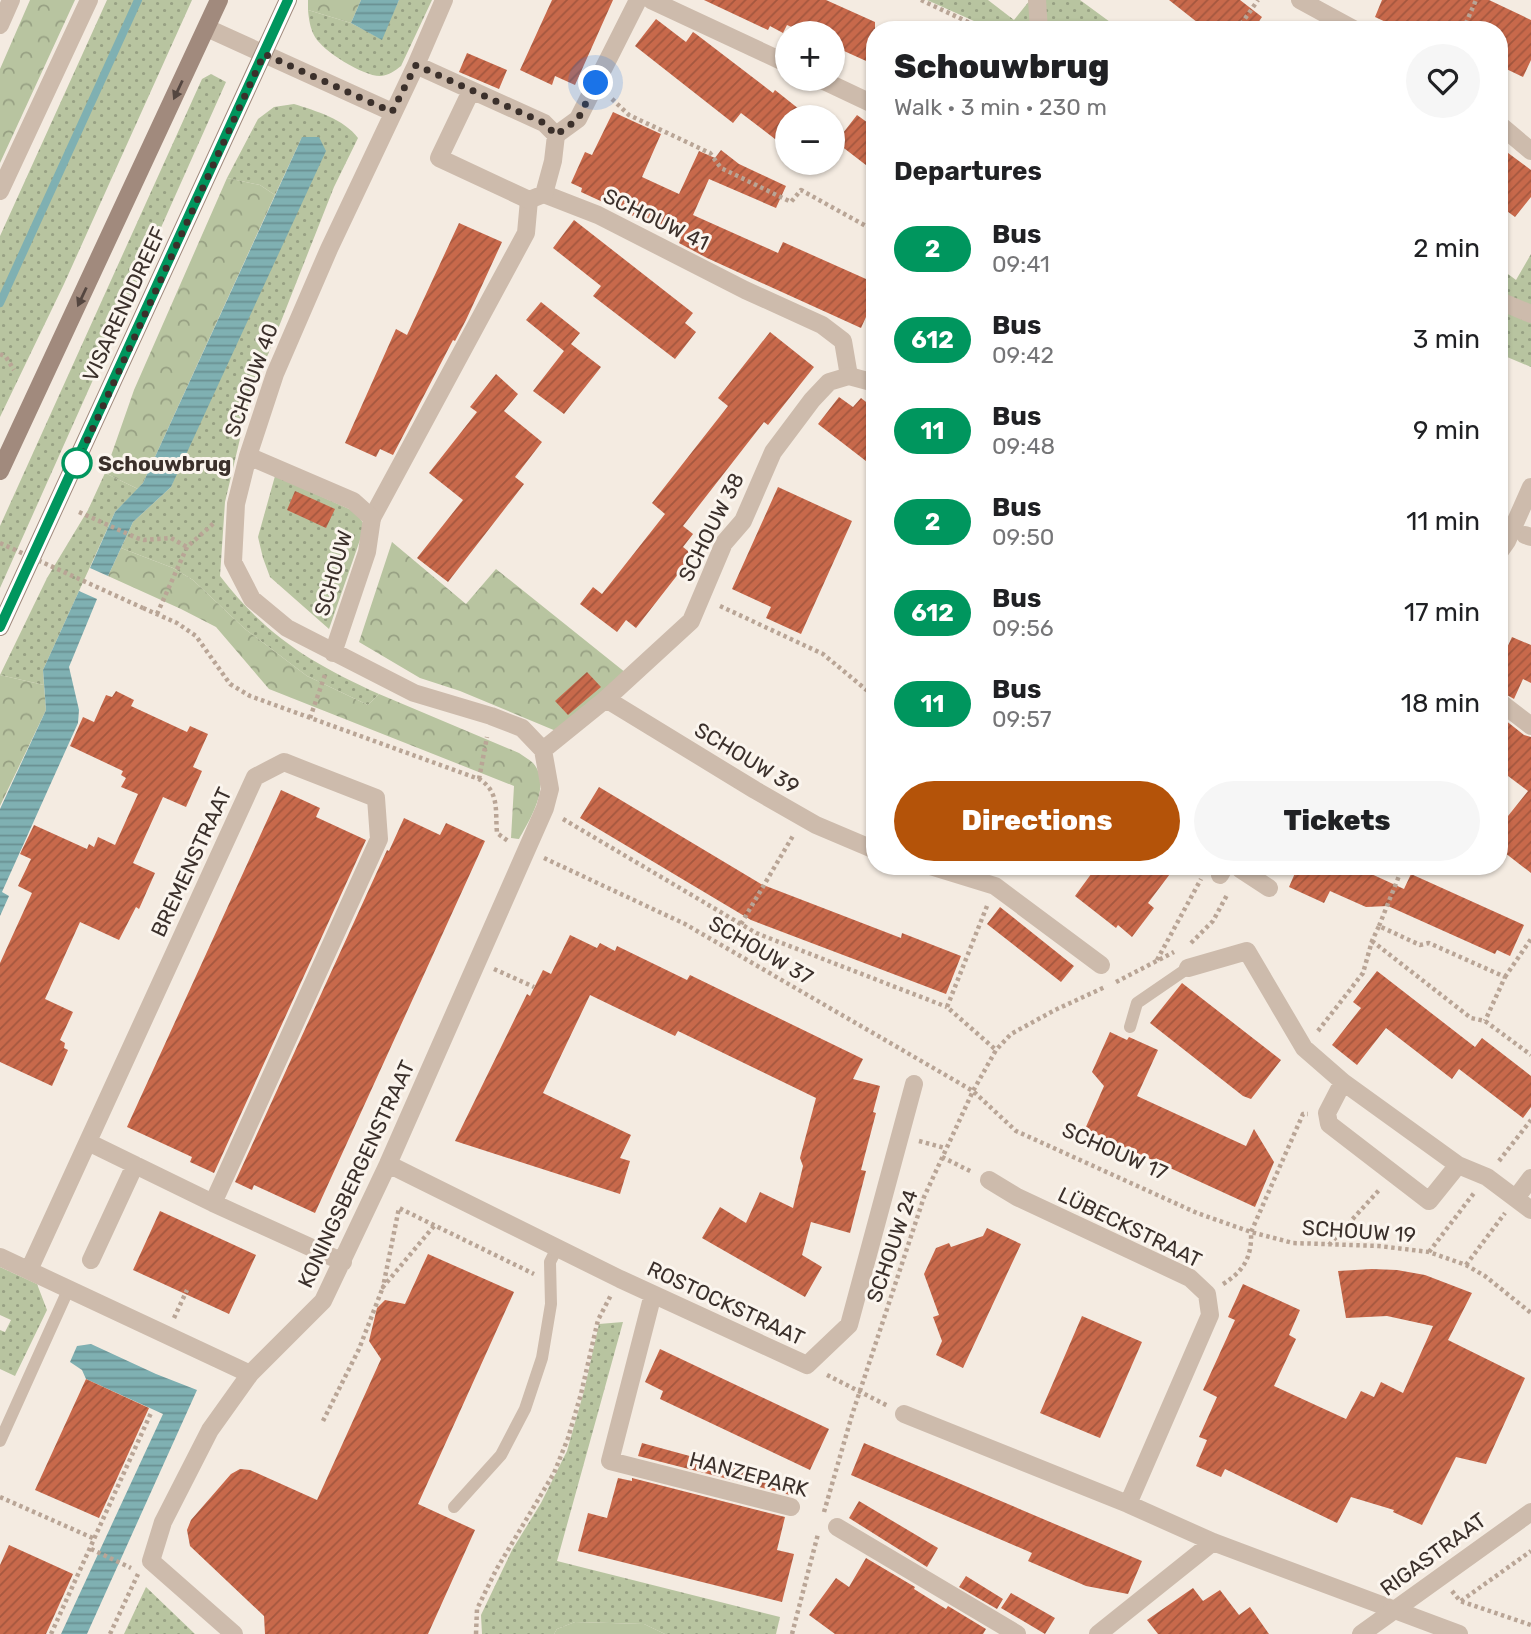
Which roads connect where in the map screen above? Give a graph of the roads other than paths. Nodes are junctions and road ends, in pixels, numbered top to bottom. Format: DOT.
graph roads {
  1 [pos="11,0"];
  2 [pos="89,0"];
  3 [pos="219,0"];
  4 [pos="288,0"];
  5 [pos="444,0"];
  6 [pos="638,0"];
  7 [pos="651,0"];
  8 [pos="1037,0"];
  9 [pos="1300,0"];
  10 [pos="1038,21"];
  11 [pos="1338,21"];
  12 [pos="0,25"];
  13 [pos="206,29"];
  14 [pos="264,54"];
  15 [pos="775,58"];
  16 [pos="416,65"];
  17 [pos="471,91"];
  18 [pos="845,91"];
  19 [pos="866,101"];
  20 [pos="392,112"];
  21 [pos="1508,131"];
  22 [pos="556,135"];
  23 [pos="1529,145"];
  24 [pos="0,191"];
  25 [pos="536,197"];
  26 [pos="1508,304"];
  27 [pos="1531,314"];
  28 [pos="849,376"];
  29 [pos="866,381"];
  30 [pos="248,456"];
  31 [pos="0,471"];
  32 [pos="1531,487"];
  33 [pos="372,518"];
  34 [pos="1508,532"];
  35 [pos="0,627"];
  36 [pos="333,653"];
  37 [pos="606,699"];
  38 [pos="1508,708"];
  39 [pos="1531,726"];
  40 [pos="543,750"];
  41 [pos="866,843"];
  42 [pos="959,875"];
  43 [pos="1236,875"];
  44 [pos="1269,888"];
  45 [pos="1101,965"];
  46 [pos="1188,968"];
  47 [pos="1130,1027"];
  48 [pos="1343,1082"];
  49 [pos="914,1084"];
  50 [pos="88,1142"];
  51 [pos="388,1164"];
  52 [pos="1458,1165"];
  53 [pos="135,1166"];
  54 [pos="1531,1178"];
  55 [pos="989,1180"];
  56 [pos="1516,1198"];
  57 [pos="213,1203"];
  58 [pos="1531,1210"];
  59 [pos="557,1248"];
  60 [pos="0,1257"];
  61 [pos="92,1259"];
  62 [pos="343,1262"];
  63 [pos="29,1270"];
  64 [pos="69,1288"];
  65 [pos="653,1294"];
  66 [pos="250,1374"];
  67 [pos="904,1414"];
  68 [pos="0,1441"];
  69 [pos="1128,1504"];
  70 [pos="454,1507"];
  71 [pos="791,1507"];
  72 [pos="1531,1512"];
  73 [pos="837,1527"];
  74 [pos="1213,1542"];
  75 [pos="1393,1611"];
  76 [pos="234,1634"];
  77 [pos="1017,1634"];
  78 [pos="1098,1634"];
  79 [pos="1361,1634"];
  80 [pos="1458,1634"];
  1 -- 12 [label="street"];
  2 -- 24 [label="street"];
  3 -- 13 [label="main road, VISARENDDREEF"];
  4 -- 14 [label="main road, VISARENDDREEF"];
  5 -- 16 [label="street"];
  6 -- 22 [label="street"];
  7 -- 15 [label="street"];
  8 -- 10 [label="street"];
  9 -- 11 [label="street"];
  13 -- 14 [label="street"];
  13 -- 31 [label="main road, VISARENDDREEF, one-way"];
  14 -- 20 [label="street"];
  14 -- 35 [label="main road, VISARENDDREEF"];
  16 -- 17 [label="street"];
  16 -- 20 [label="street"];
  17 -- 22 [label="street"];
  17 -- 25 [label="street, SCHOUW 41"];
  18 -- 19 [label="street"];
  20 -- 30 [label="street, SCHOUW 40"];
  21 -- 23 [label="street"];
  22 -- 25 [label="street"];
  25 -- 28 [label="street, SCHOUW 41"];
  25 -- 33 [label="street"];
  26 -- 27 [label="street"];
  28 -- 29 [label="street"];
  28 -- 37 [label="street, SCHOUW 38"];
  30 -- 33 [label="street, SCHOUW"];
  30 -- 36 [label="street, SCHOUW 40"];
  32 -- 34 [label="street"];
  33 -- 36 [label="street, SCHOUW"];
  36 -- 40 [label="street, SCHOUW 40"];
  37 -- 40 [label="street, SCHOUW 38"];
  37 -- 41 [label="street, SCHOUW 39"];
  38 -- 39 [label="street"];
  40 -- 51 [label="street, KONINGSBERGENSTRAAT"];
  42 -- 45 [label="street"];
  43 -- 44 [label="street"];
  46 -- 47 [label="lane"];
  46 -- 48 [label="street"];
  48 -- 52 [label="street"];
  48 -- 52 [label="street"];
  49 -- 65 [label="street, ROSTOCKSTRAAT"];
  50 -- 53 [label="street"];
  50 -- 57 [label="street, BREMENSTRAAT"];
  50 -- 63 [label="street, BREMENSTRAAT"];
  51 -- 59 [label="street, ROSTOCKSTRAAT"];
  51 -- 62 [label="street, KONINGSBERGENSTRAAT"];
  52 -- 56 [label="street"];
  53 -- 57 [label="street"];
  53 -- 61 [label="street"];
  54 -- 56 [label="street"];
  55 -- 69 [label="street, LÜBECKSTRAAT"];
  56 -- 58 [label="street"];
  57 -- 62 [label="street"];
  59 -- 65 [label="street, ROSTOCKSTRAAT"];
  59 -- 70 [label="lane"];
  60 -- 63 [label="street"];
  62 -- 66 [label="street, KONINGSBERGENSTRAAT"];
  63 -- 64 [label="street"];
  64 -- 66 [label="street"];
  64 -- 68 [label="lane"];
  65 -- 71 [label="street, HANZEPARK"];
  66 -- 76 [label="street, KONINGSBERGENSTRAAT"];
  67 -- 69 [label="street"];
  69 -- 74 [label="street"];
  72 -- 75 [label="street, RIGASTRAAT"];
  73 -- 77 [label="street"];
  74 -- 75 [label="street"];
  74 -- 78 [label="street"];
  75 -- 79 [label="street, RIGASTRAAT"];
  75 -- 80 [label="street"];
}
